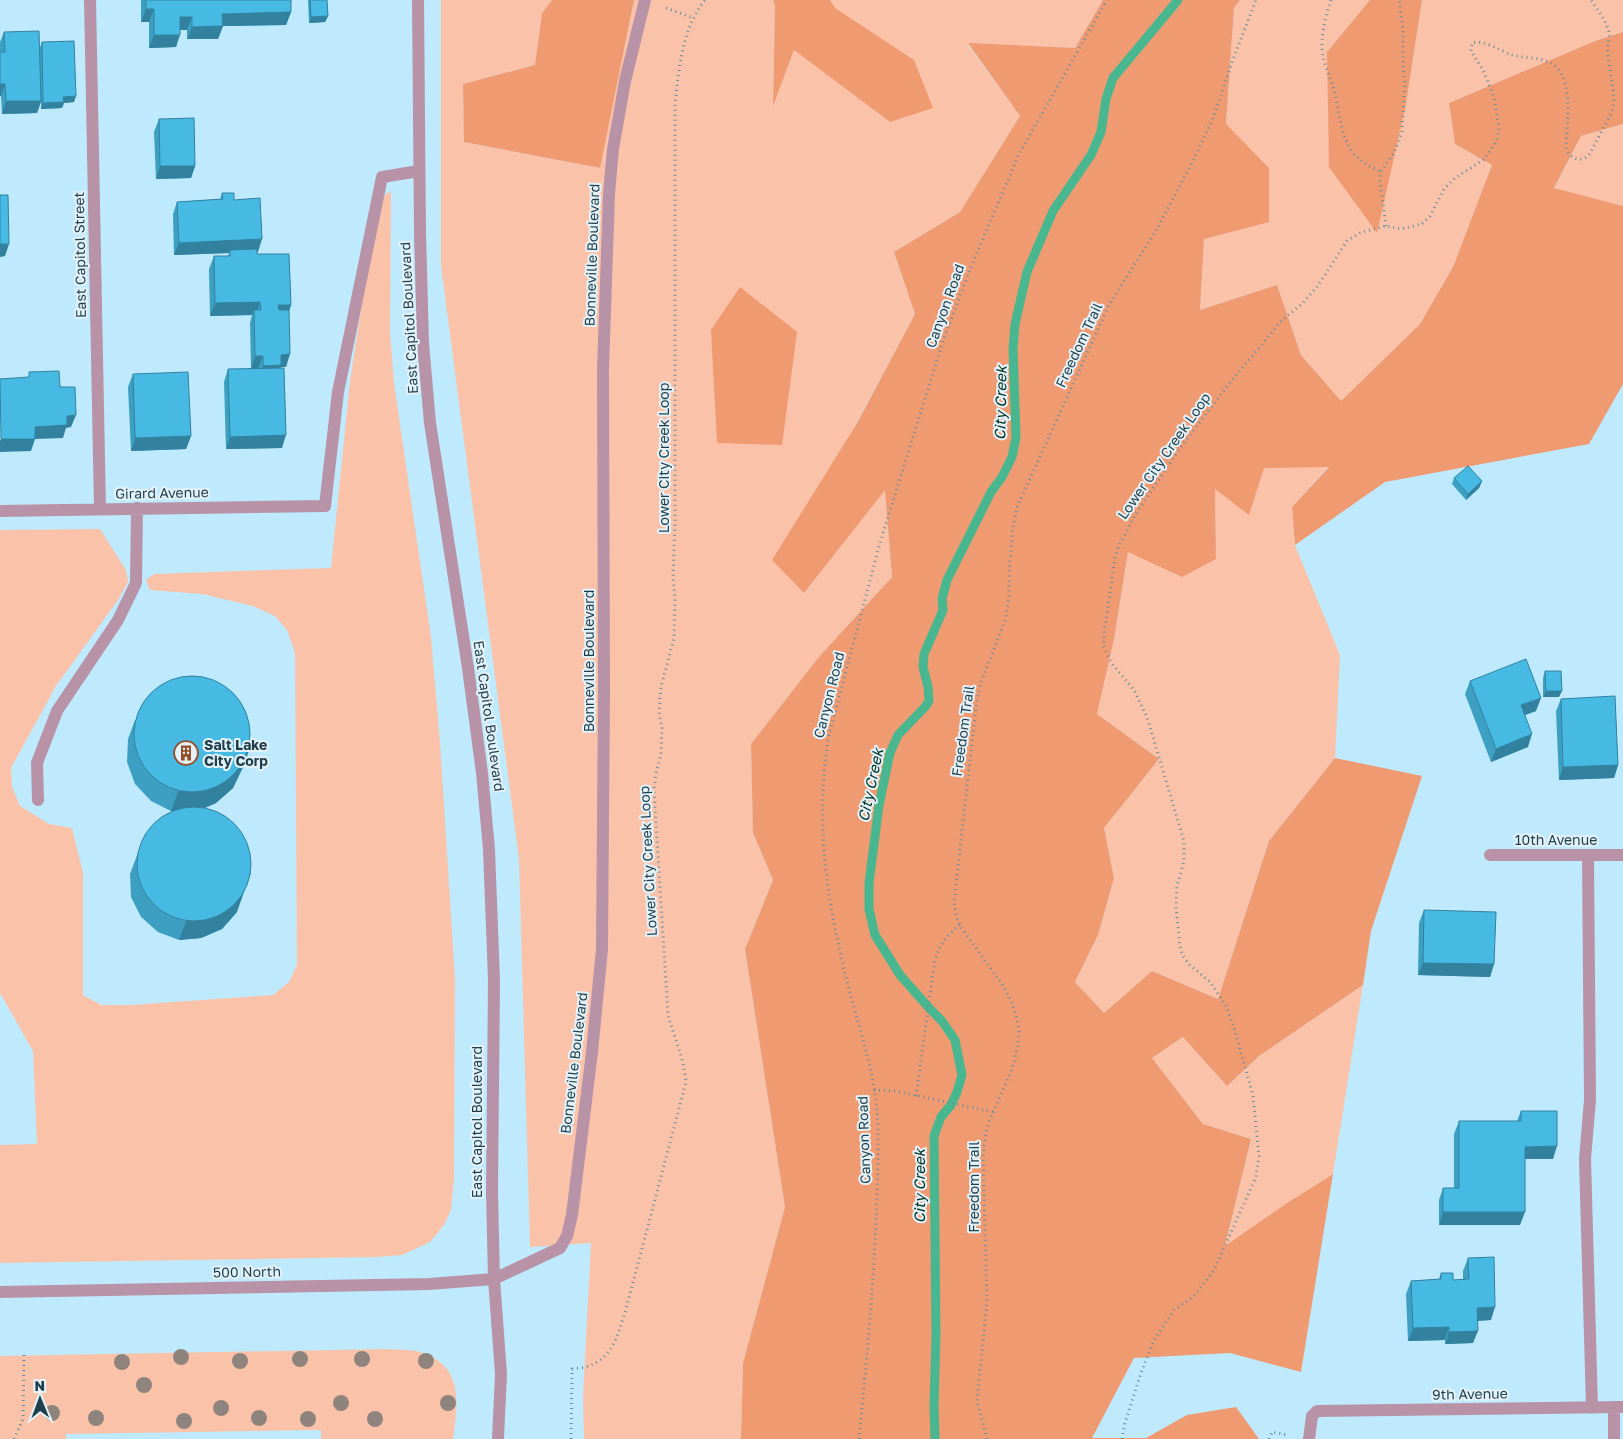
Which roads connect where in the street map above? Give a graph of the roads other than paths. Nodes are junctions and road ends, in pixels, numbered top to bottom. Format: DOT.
graph roads {
  1 [pos="90,0"];
  2 [pos="418,0"];
  3 [pos="645,0"];
  4 [pos="419,171"];
  5 [pos="137,508"];
  6 [pos="100,509"];
  7 [pos="0,510"];
  8 [pos="38,800"];
  9 [pos="1490,855"];
  10 [pos="1623,855"];
  11 [pos="1588,856"];
  12 [pos="494,1279"];
  13 [pos="0,1292"];
  14 [pos="1618,1407"];
  15 [pos="1592,1408"];
  16 [pos="498,1439"];
  17 [pos="1309,1439"];
  18 [pos="1614,1439"];
  1 -- 6 [label="street, East Capitol Street"];
  2 -- 4 [label="street, East Capitol Boulevard"];
  3 -- 12 [label="street, Bonneville Boulevard"];
  4 -- 5 [label="street, Girard Avenue"];
  4 -- 12 [label="street, East Capitol Boulevard"];
  5 -- 6 [label="street, Girard Avenue"];
  5 -- 8 [label="street"];
  6 -- 7 [label="street, Girard Avenue"];
  9 -- 11 [label="street, 10th Avenue"];
  10 -- 11 [label="street, 10th Avenue"];
  11 -- 15 [label="street"];
  12 -- 13 [label="street, 500 North"];
  12 -- 16 [label="street, East Capitol Boulevard"];
  14 -- 15 [label="street, 9th Avenue"];
  14 -- 18 [label="street"];
  15 -- 17 [label="street, 9th Avenue"];
}
